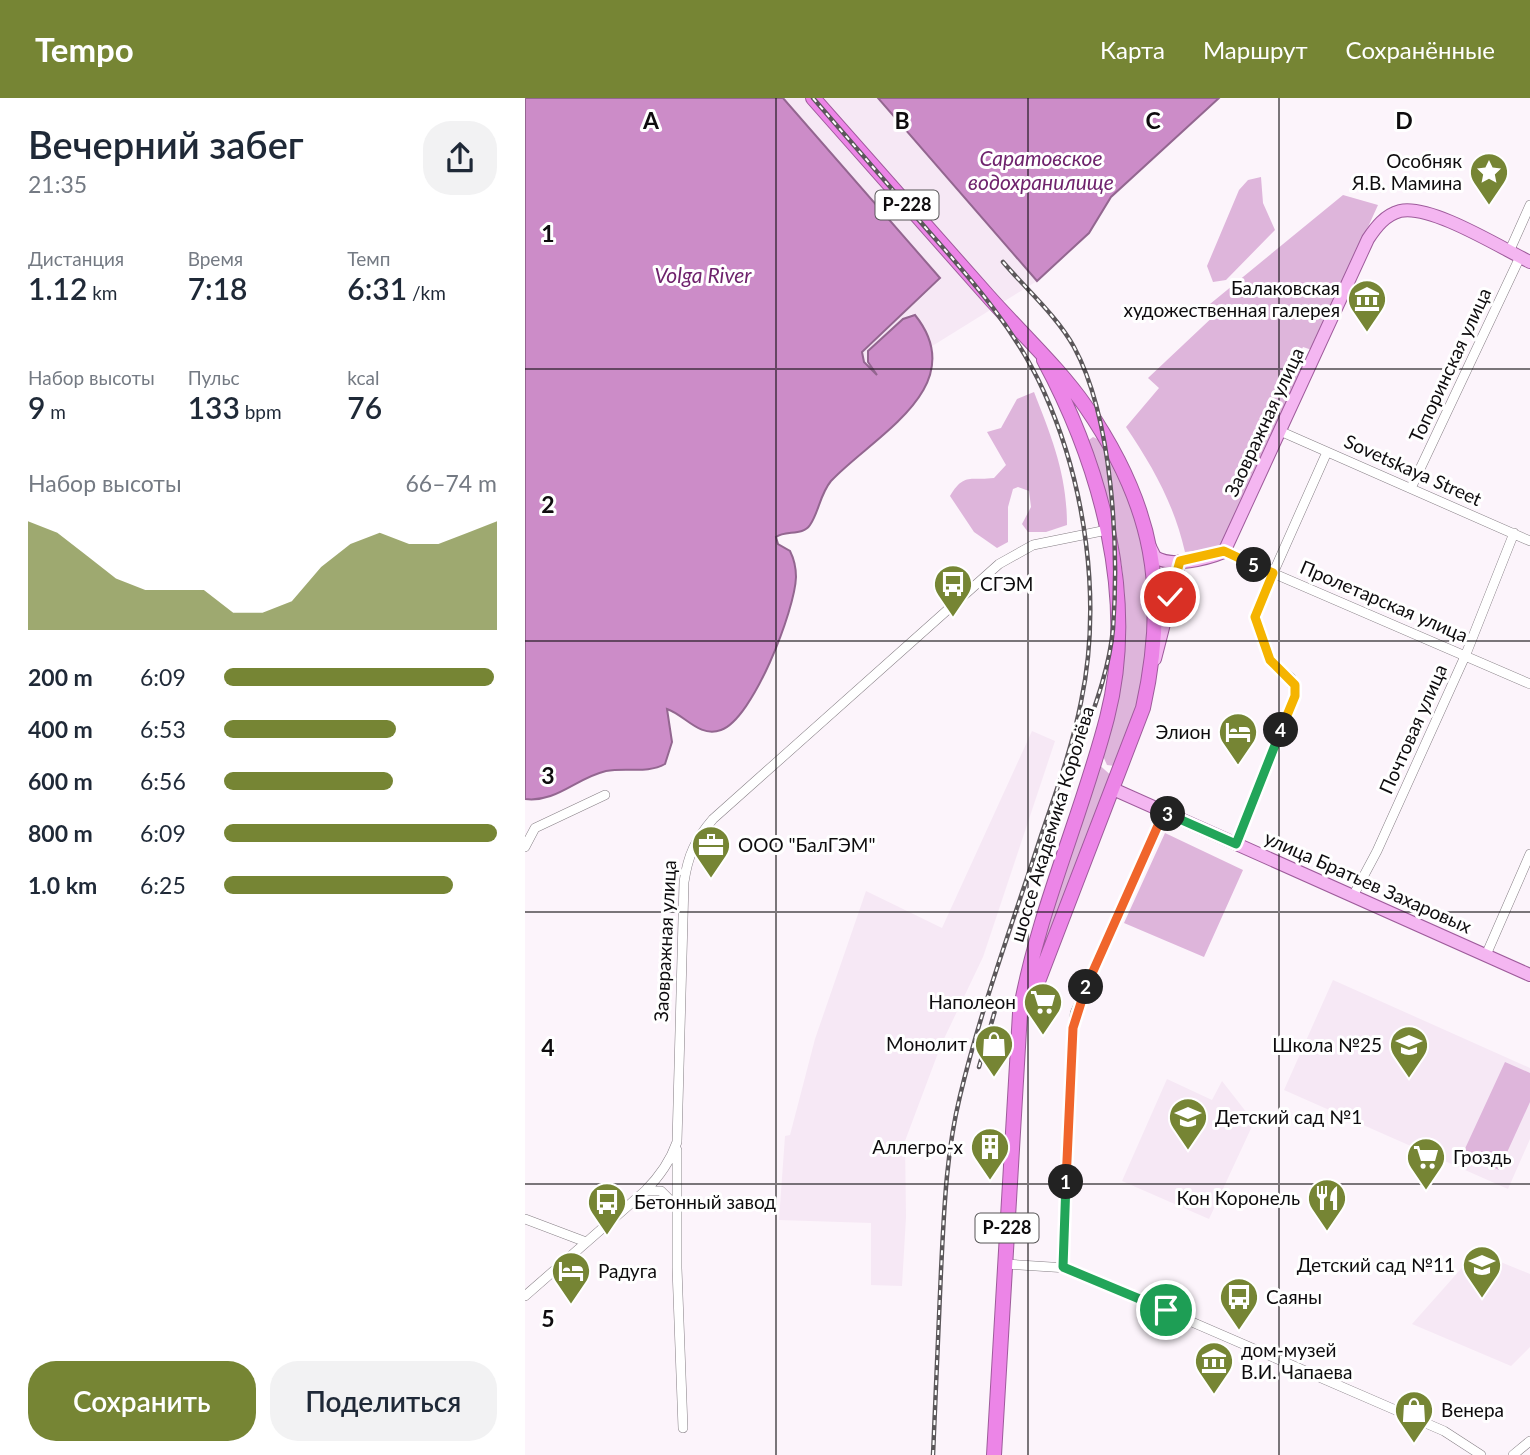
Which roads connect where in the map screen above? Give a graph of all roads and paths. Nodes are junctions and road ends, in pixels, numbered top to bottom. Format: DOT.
graph roads {
  1 [pos="813,98"];
  2 [pos="1530,205"];
  3 [pos="1519,257"];
  4 [pos="1044,360"];
  5 [pos="1282,432"];
  6 [pos="1103,435"];
  7 [pos="1082,447"];
  8 [pos="1327,452"];
  9 [pos="1411,488"];
  10 [pos="1107,530"];
  11 [pos="1514,533"];
  12 [pos="1530,541"];
  13 [pos="1150,547"];
  14 [pos="1224,551"];
  15 [pos="1180,561"];
  16 [pos="1273,573"];
  17 [pos="1466,654"];
  18 [pos="1151,669"];
  19 [pos="1530,684"];
  20 [pos="1097,753"];
  21 [pos="1123,767"];
  22 [pos="1114,789"];
  23 [pos="605,795"];
  24 [pos="1164,812"];
  25 [pos="1236,844"];
  26 [pos="525,847"];
  27 [pos="1530,854"];
  28 [pos="1353,896"];
  29 [pos="1486,955"];
  30 [pos="1530,975"];
  31 [pos="1018,1044"];
  32 [pos="677,1142"];
  33 [pos="645,1191"];
  34 [pos="677,1208"];
  35 [pos="525,1219"];
  36 [pos="586,1242"];
  37 [pos="1005,1264"];
  38 [pos="1063,1267"];
  39 [pos="525,1296"];
  40 [pos="998,1412"];
  41 [pos="683,1428"];
  42 [pos="1530,1440"];
  43 [pos="1465,1443"];
  44 [pos="994,1455"];
  45 [pos="1003,1455"];
  46 [pos="1471,1455"];
  47 [pos="1481,1455"];
  48 [pos="1513,1455"];
  1 -- 4 [label="highway, Р-228"];
  2 -- 3 [label="street, Топоринская улица"];
  3 -- 5 [label="main road, Заовражная улица"];
  3 -- 9 [label="street, Топоринская улица"];
  4 -- 6 [label="highway, шоссе Академика Королёва / Р-228"];
  4 -- 7 [label="highway, шоссе Академика Королёва / Р-228"];
  5 -- 8 [label="street, Sovetskaya Street"];
  5 -- 14 [label="main road, Заовражная улица"];
  6 -- 7 [label="highway"];
  6 -- 13 [label="highway, шоссе Академика Королёва / Р-228"];
  7 -- 10 [label="highway, шоссе Академика Королёва / Р-228"];
  8 -- 9 [label="street, Sovetskaya Street"];
  8 -- 16 [label="street"];
  9 -- 11 [label="street, Sovetskaya Street"];
  10 -- 20 [label="highway, шоссе Академика Королёва / Р-228"];
  10 -- 32 [label="street, Заовражная улица"];
  11 -- 12 [label="street, Sovetskaya Street"];
  11 -- 17 [label="street, Почтовая улица"];
  13 -- 15 [label="main road"];
  13 -- 18 [label="highway, шоссе Академика Королёва / Р-228"];
  14 -- 15 [label="main road"];
  14 -- 16 [label="street, Пролетарская улица"];
  15 -- 18 [label="main road"];
  16 -- 17 [label="street, Пролетарская улица"];
  16 -- 25 [label="street"];
  17 -- 19 [label="street, Пролетарская улица"];
  17 -- 28 [label="street, Почтовая улица"];
  18 -- 21 [label="highway, шоссе Академика Королёва / Р-228"];
  20 -- 21 [label="highway"];
  20 -- 31 [label="highway, шоссе Академика Королёва / Р-228"];
  21 -- 22 [label="highway, шоссе Академика Королёва / Р-228"];
  22 -- 24 [label="main road, улица Братьев Захаровых"];
  22 -- 31 [label="highway, шоссе Академика Королёва / Р-228"];
  23 -- 26 [label="street"];
  24 -- 25 [label="main road, улица Братьев Захаровых"];
  24 -- 38 [label="street"];
  25 -- 28 [label="main road, улица Братьев Захаровых"];
  27 -- 29 [label="street"];
  28 -- 29 [label="main road, улица Братьев Захаровых"];
  29 -- 30 [label="main road, улица Братьев Захаровых"];
  31 -- 37 [label="highway, шоссе Академика Королёва / Р-228"];
  32 -- 33 [label="street, Заовражная улица"];
  32 -- 34 [label="street"];
  33 -- 34 [label="street"];
  33 -- 36 [label="street, Заовражная улица"];
  34 -- 41 [label="street"];
  35 -- 36 [label="street"];
  36 -- 39 [label="street, Заовражная улица"];
  37 -- 38 [label="street"];
  37 -- 40 [label="highway, шоссе Академика Королёва / Р-228"];
  38 -- 43 [label="street"];
  40 -- 44 [label="highway, шоссе Академика Королёва / Р-228"];
  40 -- 45 [label="highway, шоссе Академика Королёва / Р-228"];
  42 -- 48 [label="street"];
  43 -- 46 [label="street"];
  43 -- 47 [label="street"];
}
